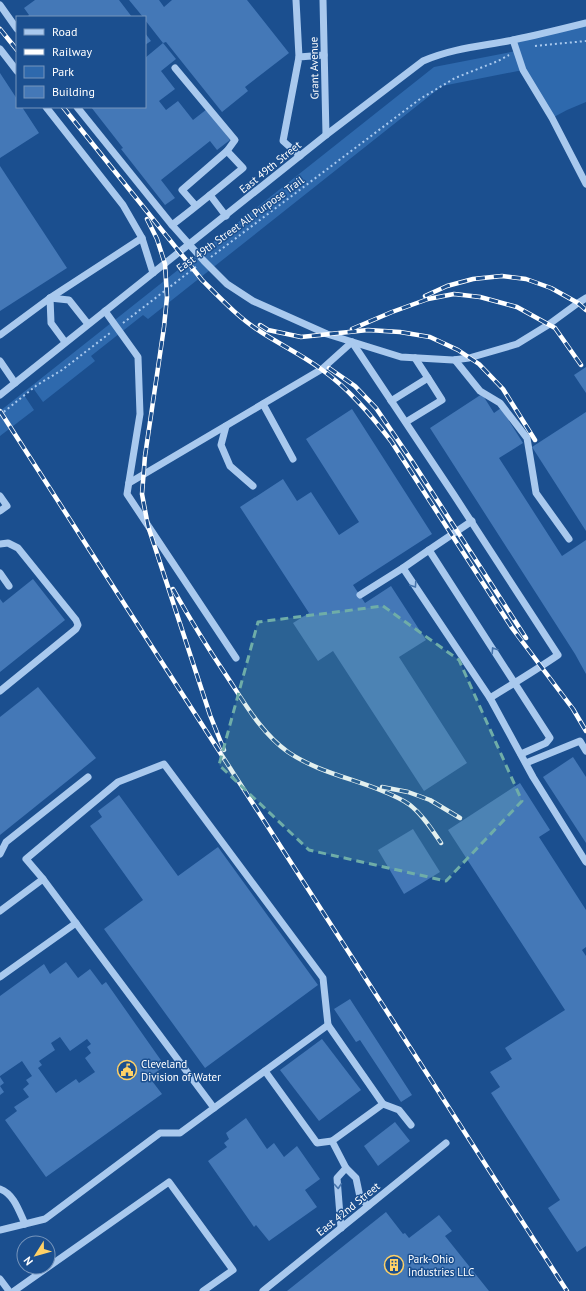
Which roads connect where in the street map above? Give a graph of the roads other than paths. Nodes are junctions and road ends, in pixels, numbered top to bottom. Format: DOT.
graph roads {
  1 [pos="296,0"];
  2 [pos="323,0"];
  3 [pos="0,5"];
  4 [pos="586,24"];
  5 [pos="16,28"];
  6 [pos="513,40"];
  7 [pos="0,49"];
  8 [pos="324,55"];
  9 [pos="299,56"];
  10 [pos="175,68"];
  11 [pos="16,69"];
  12 [pos="47,108"];
  13 [pos="79,108"];
  14 [pos="326,135"];
  15 [pos="227,151"];
  16 [pos="300,156"];
  17 [pos="586,184"];
  18 [pos="210,195"];
  19 [pos="196,206"];
  20 [pos="226,216"];
  21 [pos="172,226"];
  22 [pos="142,238"];
  23 [pos="190,245"];
  24 [pos="153,273"];
  25 [pos="50,298"];
  26 [pos="586,298"];
  27 [pos="105,311"];
  28 [pos="88,324"];
  29 [pos="0,335"];
  30 [pos="65,342"];
  31 [pos="352,342"];
  32 [pos="415,358"];
  33 [pos="455,360"];
  34 [pos="0,361"];
  35 [pos="428,378"];
  36 [pos="15,383"];
  37 [pos="0,395"];
  38 [pos="391,401"];
  39 [pos="263,404"];
  40 [pos="406,422"];
  41 [pos="226,426"];
  42 [pos="293,459"];
  43 [pos="129,483"];
  44 [pos="253,486"];
  45 [pos="0,496"];
  46 [pos="0,511"];
  47 [pos="472,522"];
  48 [pos="569,539"];
  49 [pos="0,544"];
  50 [pos="429,550"];
  51 [pos="403,568"];
  52 [pos="0,574"];
  53 [pos="9,586"];
  54 [pos="360,595"];
  55 [pos="236,658"];
  56 [pos="515,682"];
  57 [pos="0,691"];
  58 [pos="490,698"];
  59 [pos="586,751"];
  60 [pos="521,754"];
  61 [pos="526,763"];
  62 [pos="88,777"];
  63 [pos="0,854"];
  64 [pos="586,862"];
  65 [pos="43,879"];
  66 [pos="0,911"];
  67 [pos="76,923"];
  68 [pos="0,977"];
  69 [pos="328,1025"];
  70 [pos="265,1071"];
  71 [pos="383,1104"];
  72 [pos="214,1108"];
  73 [pos="411,1125"];
  74 [pos="332,1141"];
  75 [pos="446,1143"];
  76 [pos="346,1168"];
  77 [pos="0,1189"];
  78 [pos="368,1206"];
  79 [pos="25,1224"];
  80 [pos="340,1228"];
  81 [pos="0,1230"];
  82 [pos="0,1279"];
  83 [pos="9,1291"];
  84 [pos="14,1291"];
  85 [pos="203,1291"];
  86 [pos="263,1291"];
  1 -- 9 [label="street"];
  2 -- 8 [label="street, Grant Avenue"];
  3 -- 5 [label="street"];
  4 -- 6 [label="street, East 49th Street"];
  6 -- 14 [label="street, East 49th Street"];
  6 -- 17 [label="street"];
  7 -- 11 [label="street"];
  8 -- 9 [label="street"];
  8 -- 14 [label="street, Grant Avenue"];
  9 -- 16 [label="street"];
  10 -- 15 [label="street"];
  12 -- 22 [label="street"];
  13 -- 21 [label="street"];
  14 -- 16 [label="street, East 49th Street"];
  15 -- 18 [label="street"];
  15 -- 19 [label="street"];
  16 -- 20 [label="street, East 49th Street"];
  18 -- 19 [label="street"];
  18 -- 20 [label="street"];
  19 -- 21 [label="street"];
  20 -- 23 [label="street, East 49th Street"];
  21 -- 23 [label="street"];
  22 -- 24 [label="street"];
  22 -- 25 [label="street"];
  23 -- 24 [label="street, East 49th Street"];
  23 -- 31 [label="street"];
  24 -- 27 [label="street, East 49th Street"];
  25 -- 28 [label="street"];
  25 -- 29 [label="street"];
  25 -- 30 [label="street"];
  26 -- 33 [label="street"];
  27 -- 28 [label="street, East 49th Street"];
  27 -- 43 [label="street"];
  28 -- 30 [label="street, East 49th Street"];
  30 -- 36 [label="street, East 49th Street"];
  31 -- 32 [label="street"];
  31 -- 38 [label="street"];
  31 -- 39 [label="street"];
  32 -- 33 [label="street"];
  32 -- 35 [label="street"];
  33 -- 48 [label="street"];
  34 -- 36 [label="street"];
  35 -- 38 [label="street"];
  35 -- 40 [label="street"];
  36 -- 37 [label="street, East 49th Street"];
  38 -- 40 [label="street"];
  39 -- 41 [label="street"];
  39 -- 42 [label="street"];
  40 -- 47 [label="street"];
  41 -- 43 [label="street"];
  41 -- 44 [label="street"];
  43 -- 55 [label="street"];
  45 -- 46 [label="street"];
  47 -- 50 [label="street"];
  47 -- 56 [label="street"];
  49 -- 57 [label="street"];
  50 -- 51 [label="street"];
  56 -- 50 [label="street, one-way"];
  51 -- 54 [label="street"];
  51 -- 58 [label="street, one-way"];
  52 -- 53 [label="street"];
  56 -- 58 [label="street"];
  56 -- 60 [label="street"];
  58 -- 60 [label="street"];
  59 -- 61 [label="street"];
  60 -- 61 [label="street"];
  61 -- 64 [label="street"];
  62 -- 63 [label="street"];
  65 -- 66 [label="street"];
  65 -- 67 [label="street"];
  65 -- 69 [label="street"];
  67 -- 68 [label="street"];
  67 -- 72 [label="street"];
  69 -- 70 [label="street"];
  69 -- 71 [label="street"];
  70 -- 72 [label="street"];
  70 -- 74 [label="street"];
  71 -- 73 [label="street"];
  71 -- 74 [label="street"];
  72 -- 79 [label="street"];
  74 -- 76 [label="street"];
  75 -- 78 [label="street, East 42nd Street"];
  76 -- 78 [label="street"];
  76 -- 80 [label="street, one-way"];
  77 -- 79 [label="street"];
  78 -- 80 [label="street, East 42nd Street"];
  79 -- 81 [label="street"];
  80 -- 86 [label="street, East 42nd Street"];
  82 -- 83 [label="street"];
  84 -- 85 [label="street"];
}
